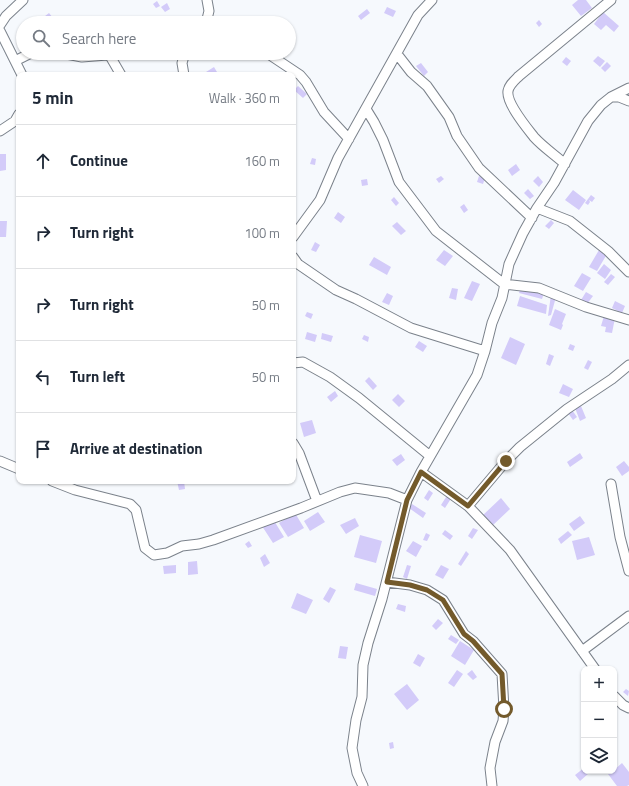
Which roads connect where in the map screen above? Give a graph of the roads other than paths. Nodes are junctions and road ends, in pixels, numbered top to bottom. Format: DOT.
graph roads {
  1 [pos="23,0"];
  2 [pos="207,0"];
  3 [pos="432,0"];
  4 [pos="611,0"];
  5 [pos="208,16"];
  6 [pos="0,25"];
  7 [pos="0,31"];
  8 [pos="397,54"];
  9 [pos="112,60"];
  10 [pos="183,60"];
  11 [pos="278,60"];
  12 [pos="15,61"];
  13 [pos="20,72"];
  14 [pos="119,72"];
  15 [pos="184,72"];
  16 [pos="296,72"];
  17 [pos="296,72"];
  18 [pos="629,88"];
  19 [pos="611,97"];
  20 [pos="629,101"];
  21 [pos="366,109"];
  22 [pos="16,121"];
  23 [pos="0,131"];
  24 [pos="349,139"];
  25 [pos="565,164"];
  26 [pos="537,208"];
  27 [pos="532,218"];
  28 [pos="296,233"];
  29 [pos="296,261"];
  30 [pos="629,272"];
  31 [pos="504,284"];
  32 [pos="629,320"];
  33 [pos="485,351"];
  34 [pos="296,363"];
  35 [pos="629,365"];
  36 [pos="296,447"];
  37 [pos="430,456"];
  38 [pos="0,461"];
  39 [pos="16,468"];
  40 [pos="421,472"];
  41 [pos="60,484"];
  42 [pos="611,484"];
  43 [pos="407,500"];
  44 [pos="317,501"];
  45 [pos="468,506"];
  46 [pos="629,571"];
  47 [pos="387,582"];
  48 [pos="629,616"];
  49 [pos="582,651"];
  50 [pos="593,666"];
  51 [pos="617,699"];
  52 [pos="629,708"];
  53 [pos="363,786"];
  54 [pos="492,786"];
  1 -- 6 [label="street"];
  2 -- 5 [label="street"];
  3 -- 8 [label="street"];
  4 -- 25 [label="street"];
  7 -- 12 [label="street"];
  8 -- 21 [label="street"];
  8 -- 27 [label="street"];
  9 -- 14 [label="street"];
  10 -- 15 [label="street"];
  11 -- 16 [label="street"];
  12 -- 13 [label="street"];
  17 -- 24 [label="street"];
  18 -- 19 [label="street"];
  19 -- 20 [label="street"];
  19 -- 25 [label="street"];
  21 -- 24 [label="street"];
  21 -- 31 [label="street"];
  22 -- 23 [label="street"];
  24 -- 28 [label="street"];
  25 -- 26 [label="street"];
  26 -- 27 [label="street"];
  26 -- 30 [label="street"];
  27 -- 31 [label="street"];
  29 -- 33 [label="street"];
  31 -- 32 [label="street"];
  31 -- 33 [label="street"];
  33 -- 37 [label="street"];
  34 -- 37 [label="street"];
  35 -- 45 [label="street"];
  36 -- 44 [label="street"];
  37 -- 40 [label="street"];
  38 -- 39 [label="street"];
  40 -- 43 [label="street"];
  40 -- 45 [label="street"];
  41 -- 44 [label="street"];
  42 -- 46 [label="street"];
  43 -- 44 [label="street"];
  43 -- 47 [label="street"];
  45 -- 49 [label="street"];
  47 -- 53 [label="street"];
  47 -- 54 [label="street"];
  48 -- 49 [label="street"];
  49 -- 50 [label="street"];
  51 -- 52 [label="street"];
}
